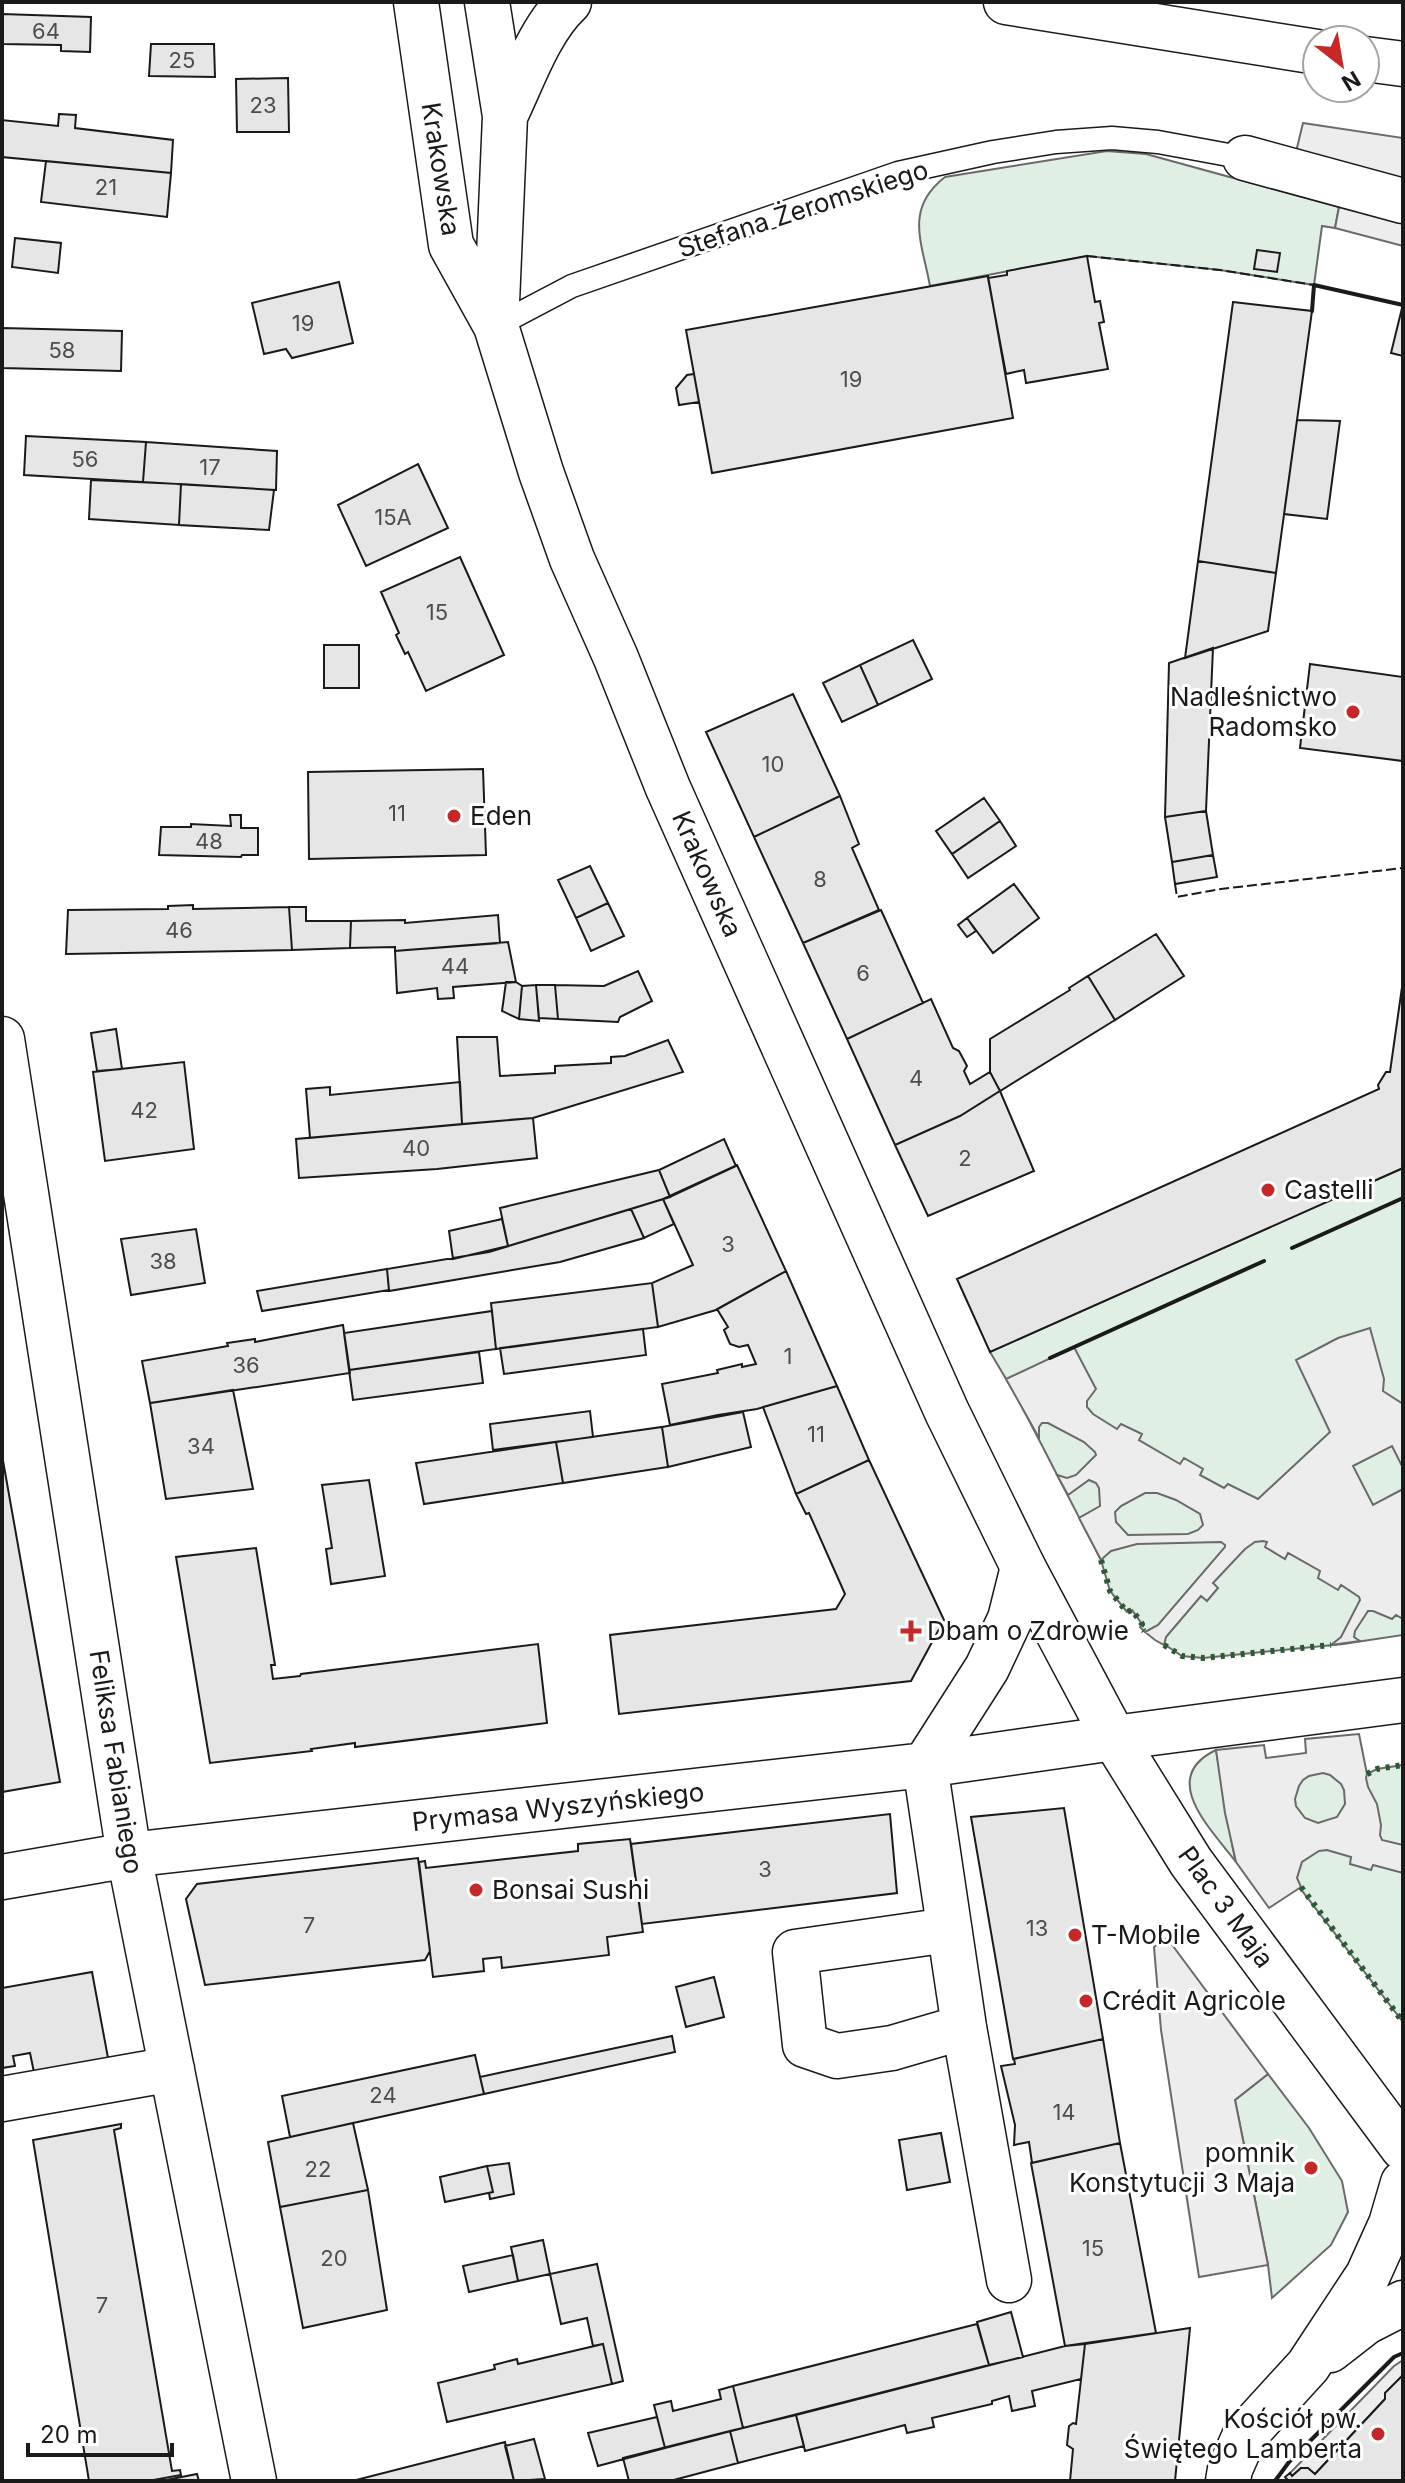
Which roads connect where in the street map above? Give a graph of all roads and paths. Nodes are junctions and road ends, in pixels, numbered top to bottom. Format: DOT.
graph roads {
  1 [pos="416,2"];
  2 [pos="487,2"];
  3 [pos="569,2"];
  4 [pos="1006,2"];
  5 [pos="1301,49"];
  6 [pos="1381,61"];
  7 [pos="1403,64"];
  8 [pos="505,116"];
  9 [pos="1245,158"];
  10 [pos="1403,201"];
  11 [pos="496,326"];
  12 [pos="2,1039"];
  13 [pos="947,1412"];
  14 [pos="1023,1567"];
  15 [pos="1403,1700"];
  16 [pos="1114,1738"];
  17 [pos="925,1765"];
  18 [pos="129,1855"];
  19 [pos="2,1877"];
  20 [pos="948,1930"];
  21 [pos="964,2027"];
  22 [pos="172,2069"];
  23 [pos="2,2099"];
  24 [pos="1403,2148"];
  25 [pos="1403,2183"];
  26 [pos="1009,2280"];
  27 [pos="1403,2303"];
  28 [pos="1308,2366"];
  29 [pos="254,2481"];
  30 [pos="1228,2481"];
  1 -- 11 [label="street, Krakowska"];
  2 -- 8 [label="street, Krakowska"];
  3 -- 8 [label="street"];
  4 -- 5 [label="street"];
  6 -- 7 [label="street"];
  8 -- 11 [label="street, Krakowska"];
  9 -- 10 [label="street, Stefana Żeromskiego"];
  9 -- 11 [label="lane, Stefana Żeromskiego"];
  11 -- 13 [label="street, Krakowska"];
  12 -- 18 [label="street, Feliksa Fabianiego"];
  13 -- 14 [label="street, Plac 3 Maja"];
  14 -- 16 [label="street, Plac 3 Maja"];
  14 -- 17 [label="street"];
  15 -- 16 [label="street"];
  16 -- 17 [label="street, Prymasa Wyszyńskiego"];
  16 -- 24 [label="street, Plac 3 Maja"];
  17 -- 18 [label="street, Prymasa Wyszyńskiego"];
  17 -- 20 [label="street"];
  18 -- 19 [label="street, Prymasa Wyszyńskiego"];
  18 -- 22 [label="street, Feliksa Fabianiego"];
  20 -- 21 [label="street"];
  20 -- 21 [label="street"];
  21 -- 26 [label="street"];
  22 -- 23 [label="street"];
  22 -- 29 [label="street, Feliksa Fabianiego"];
  25 -- 28 [label="street"];
  27 -- 28 [label="street"];
  28 -- 30 [label="street"];
}
